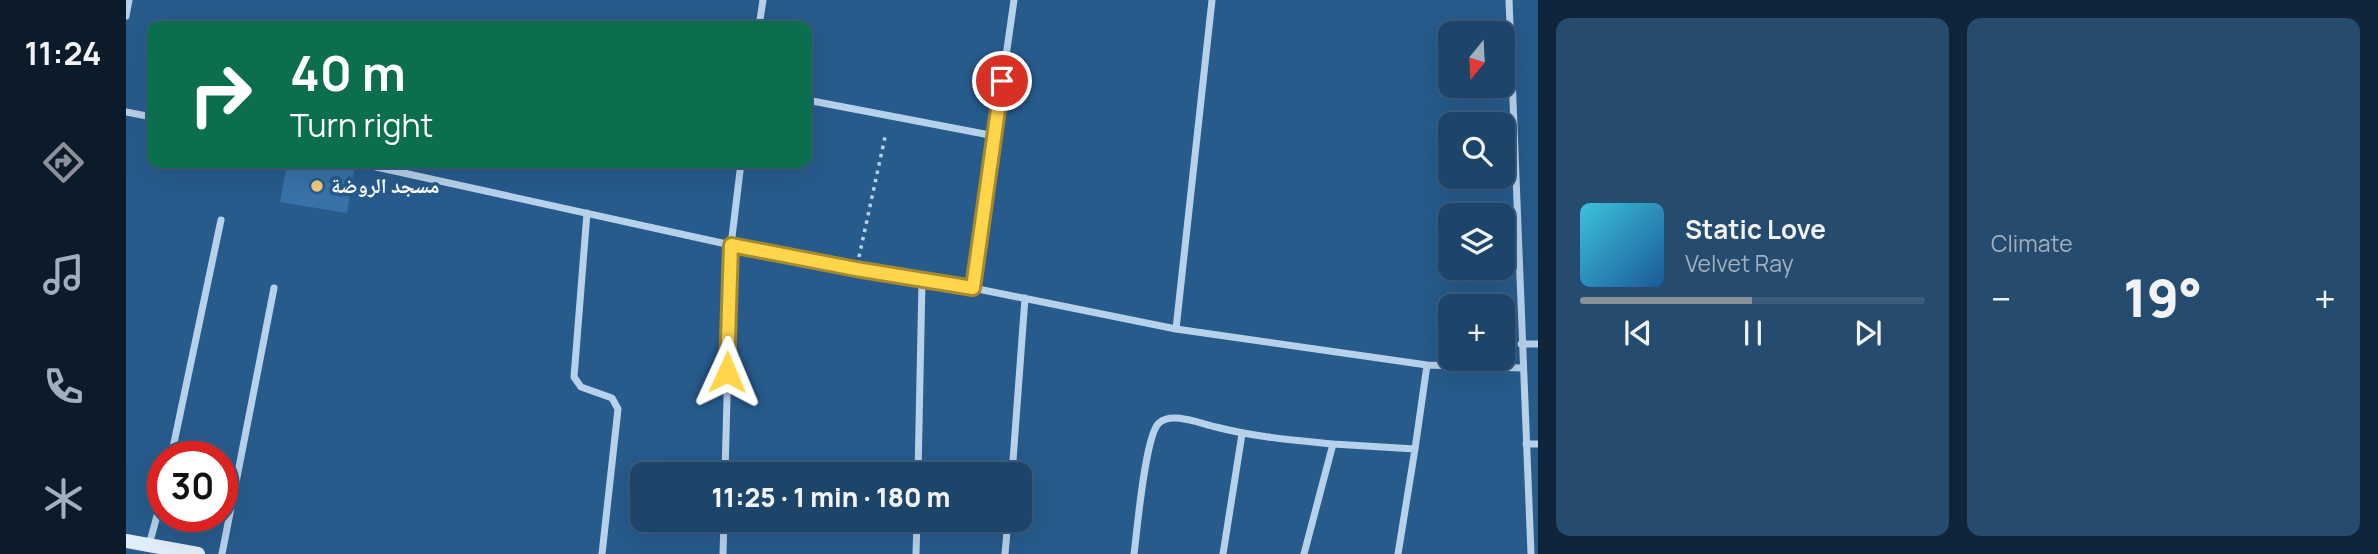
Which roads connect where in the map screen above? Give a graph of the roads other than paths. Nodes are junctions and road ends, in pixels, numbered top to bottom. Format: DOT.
graph roads {
  1 [pos="130,0"];
  2 [pos="763,0"];
  3 [pos="1013,0"];
  4 [pos="1212,0"];
  5 [pos="1509,0"];
  6 [pos="126,16"];
  7 [pos="760,21"];
  8 [pos="812,101"];
  9 [pos="126,111"];
  10 [pos="147,116"];
  11 [pos="995,135"];
  12 [pos="381,168"];
  13 [pos="740,168"];
  14 [pos="587,213"];
  15 [pos="221,220"];
  16 [pos="731,245"];
  17 [pos="922,281"];
  18 [pos="274,288"];
  19 [pos="973,288"];
  20 [pos="1025,298"];
  21 [pos="1175,329"];
  22 [pos="1521,344"];
  23 [pos="1538,344"];
  24 [pos="1427,365"];
  25 [pos="1522,368"];
  26 [pos="1242,434"];
  27 [pos="174,441"];
  28 [pos="1333,444"];
  29 [pos="1526,444"];
  30 [pos="1538,444"];
  31 [pos="1415,449"];
  32 [pos="725,462"];
  33 [pos="918,462"];
  34 [pos="1014,462"];
  35 [pos="153,532"];
  36 [pos="724,532"];
  37 [pos="917,532"];
  38 [pos="1007,532"];
  39 [pos="126,541"];
  40 [pos="149,545"];
  41 [pos="198,554"];
  42 [pos="222,554"];
  43 [pos="602,554"];
  44 [pos="723,554"];
  45 [pos="916,554"];
  46 [pos="1005,554"];
  47 [pos="1134,554"];
  48 [pos="1223,554"];
  49 [pos="1304,554"];
  50 [pos="1398,554"];
  51 [pos="1531,554"];
  1 -- 6 [label="street"];
  2 -- 7 [label="street"];
  3 -- 11 [label="street"];
  4 -- 21 [label="street"];
  5 -- 22 [label="street"];
  8 -- 11 [label="street"];
  9 -- 10 [label="street"];
  11 -- 19 [label="street"];
  12 -- 14 [label="street"];
  13 -- 16 [label="street"];
  14 -- 16 [label="street"];
  14 -- 43 [label="street"];
  15 -- 27 [label="street"];
  16 -- 17 [label="street"];
  16 -- 32 [label="street"];
  17 -- 19 [label="street"];
  17 -- 33 [label="street"];
  18 -- 42 [label="street"];
  19 -- 20 [label="street"];
  20 -- 21 [label="street"];
  20 -- 34 [label="street"];
  21 -- 24 [label="street"];
  22 -- 23 [label="street"];
  22 -- 25 [label="street"];
  24 -- 25 [label="street"];
  24 -- 31 [label="street"];
  25 -- 29 [label="street"];
  26 -- 28 [label="street"];
  26 -- 47 [label="street"];
  26 -- 48 [label="street"];
  28 -- 31 [label="street"];
  28 -- 49 [label="street"];
  29 -- 30 [label="street"];
  29 -- 51 [label="street"];
  31 -- 50 [label="street"];
  35 -- 40 [label="street"];
  36 -- 44 [label="street"];
  37 -- 45 [label="street"];
  38 -- 46 [label="street"];
  39 -- 40 [label="main road"];
  40 -- 41 [label="main road"];
}
